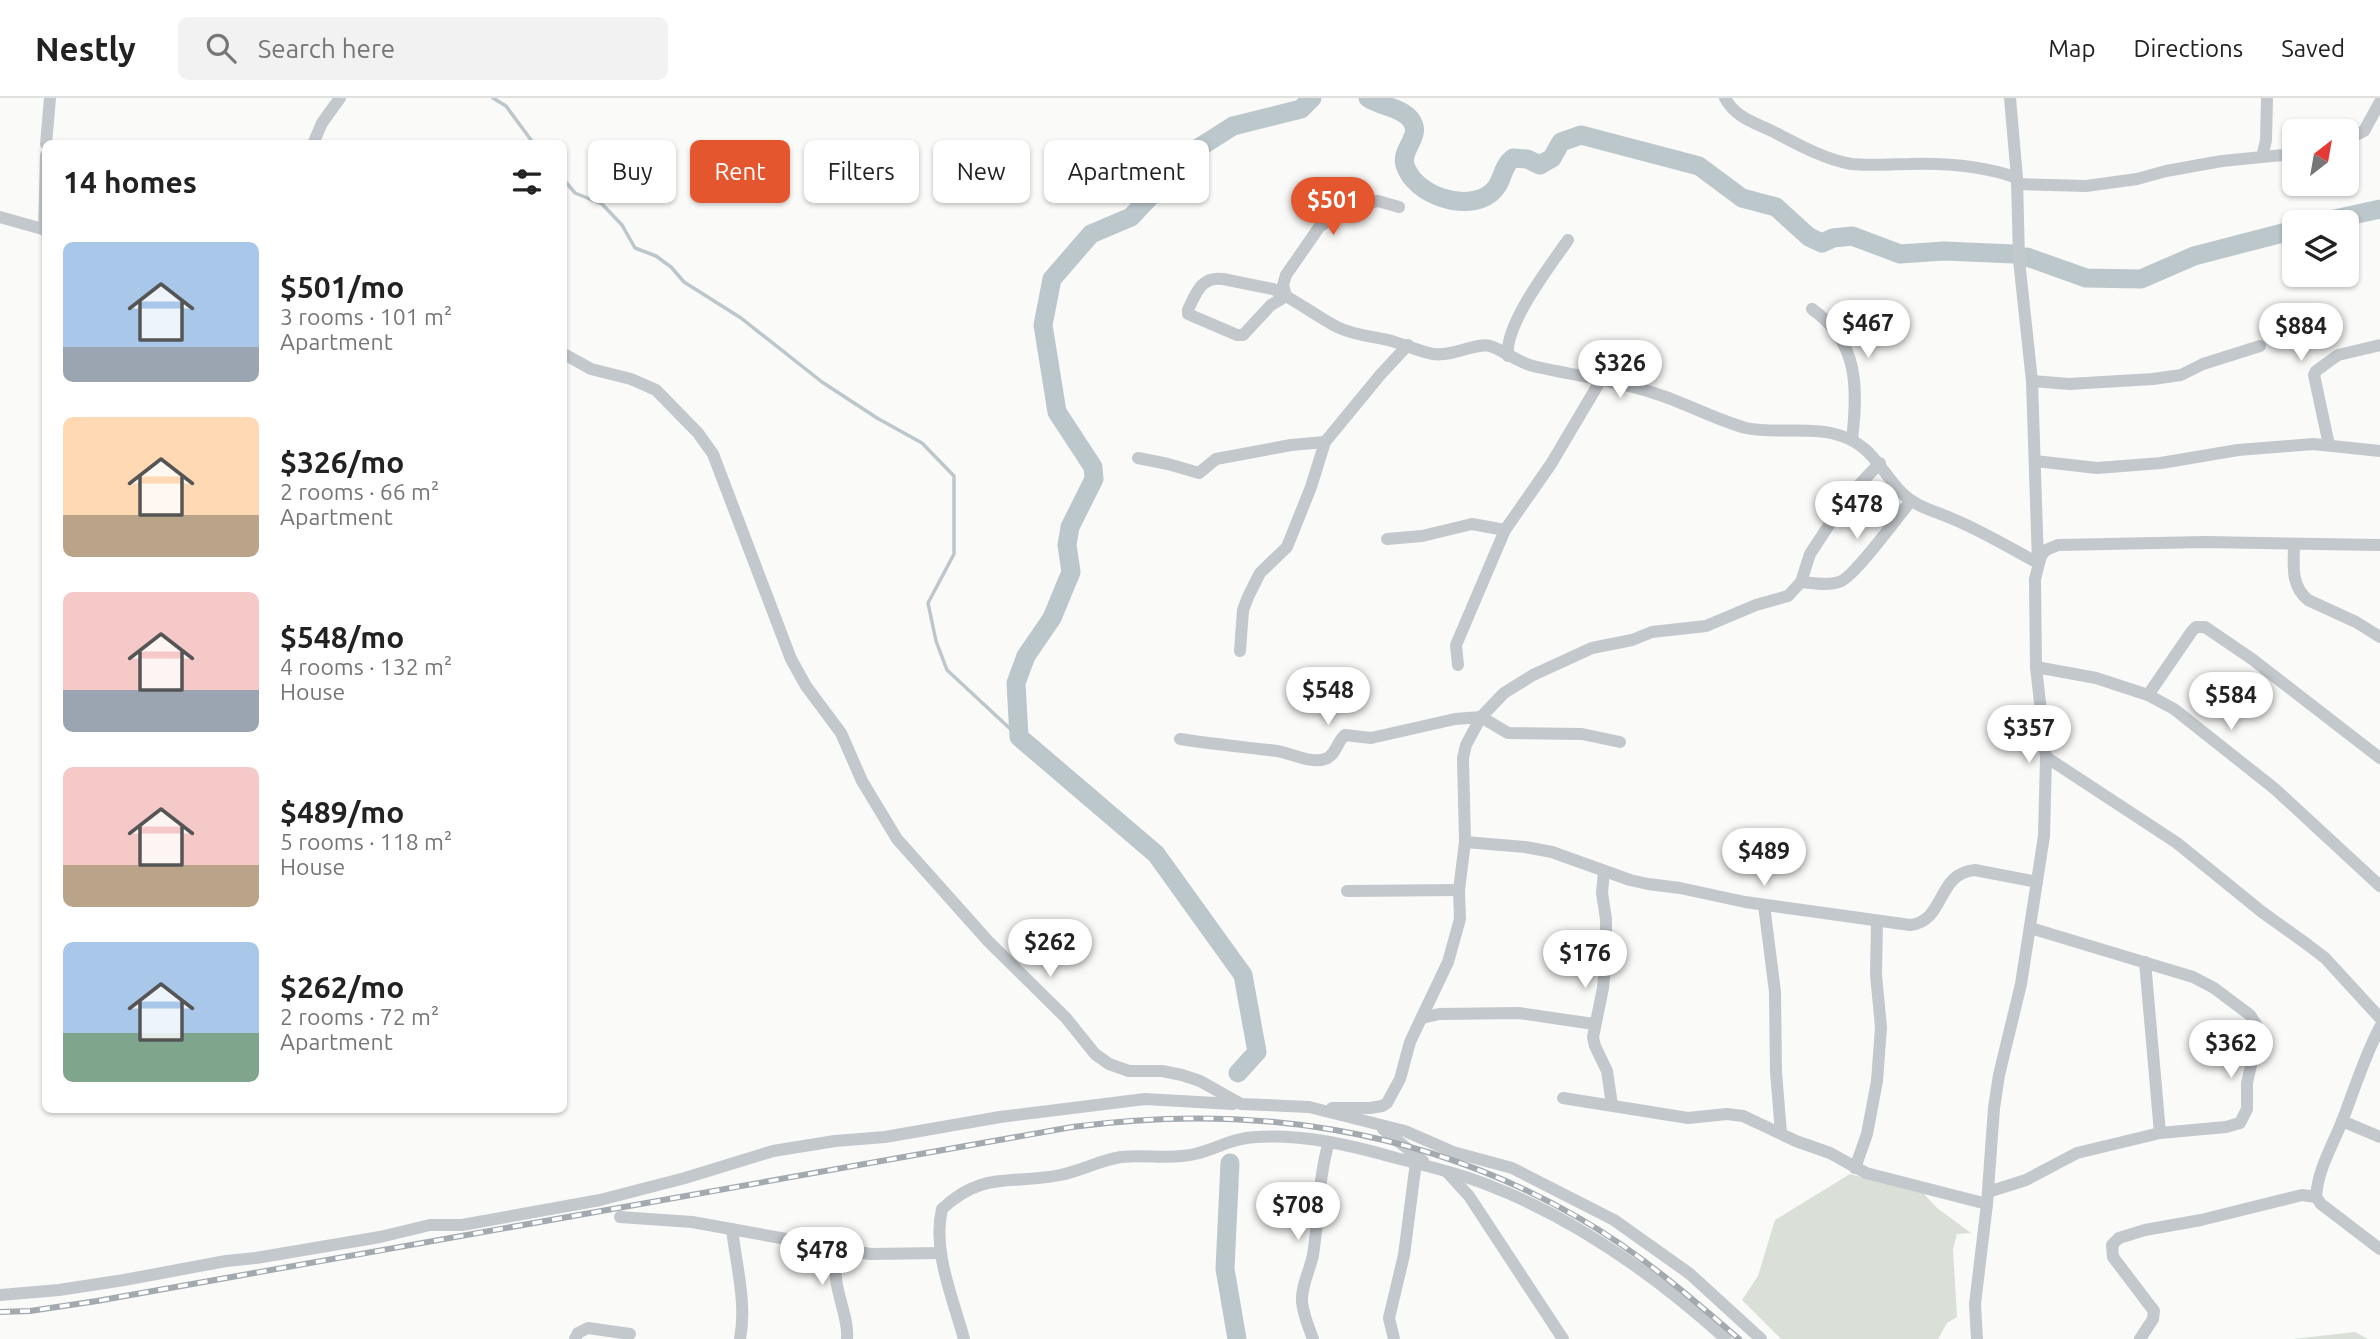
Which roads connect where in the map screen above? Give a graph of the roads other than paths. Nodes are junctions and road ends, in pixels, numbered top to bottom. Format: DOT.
graph roads {
  1 [pos="51,98"];
  2 [pos="340,98"];
  3 [pos="1725,98"];
  4 [pos="2010,98"];
  5 [pos="2267,98"];
  6 [pos="2380,102"];
  7 [pos="2359,134"];
  8 [pos="46,140"];
  9 [pos="315,140"];
  10 [pos="2282,155"];
  11 [pos="2263,157"];
  12 [pos="2017,181"];
  13 [pos="1399,207"];
  14 [pos="0,217"];
  15 [pos="42,229"];
  16 [pos="1568,240"];
  17 [pos="1286,296"];
  18 [pos="1812,309"];
  19 [pos="1408,345"];
  20 [pos="2380,345"];
  21 [pos="2260,346"];
  22 [pos="567,356"];
  23 [pos="1508,356"];
  24 [pos="1602,379"];
  25 [pos="2032,380"];
  26 [pos="1852,440"];
  27 [pos="1325,442"];
  28 [pos="2329,445"];
  29 [pos="2380,450"];
  30 [pos="1138,458"];
  31 [pos="2035,461"];
  32 [pos="1880,463"];
  33 [pos="1912,501"];
  34 [pos="1506,530"];
  35 [pos="1387,538"];
  36 [pos="2294,544"];
  37 [pos="2380,545"];
  38 [pos="2038,563"];
  39 [pos="1801,582"];
  40 [pos="2380,637"];
  41 [pos="1240,651"];
  42 [pos="1458,665"];
  43 [pos="2036,667"];
  44 [pos="2148,695"];
  45 [pos="1481,717"];
  46 [pos="1180,739"];
  47 [pos="1620,742"];
  48 [pos="2046,757"];
  49 [pos="2380,758"];
  50 [pos="1465,842"];
  51 [pos="1604,871"];
  52 [pos="2038,882"];
  53 [pos="2380,886"];
  54 [pos="1459,890"];
  55 [pos="1348,891"];
  56 [pos="1764,905"];
  57 [pos="1877,922"];
  58 [pos="2030,928"];
  59 [pos="2145,961"];
  60 [pos="1422,1018"];
  61 [pos="2380,1018"];
  62 [pos="1594,1024"];
  63 [pos="2380,1027"];
  64 [pos="1563,1098"];
  65 [pos="1241,1104"];
  66 [pos="1612,1105"];
  67 [pos="1308,1107"];
  68 [pos="2342,1121"];
  69 [pos="1376,1124"];
  70 [pos="1781,1133"];
  71 [pos="2160,1133"];
  72 [pos="2380,1138"];
  73 [pos="1329,1142"];
  74 [pos="1423,1164"];
  75 [pos="1854,1168"];
  76 [pos="1444,1170"];
  77 [pos="2316,1197"];
  78 [pos="1987,1198"];
  79 [pos="620,1217"];
  80 [pos="732,1230"];
  81 [pos="843,1250"];
  82 [pos="2380,1250"];
  83 [pos="941,1253"];
  84 [pos="0,1294"];
  85 [pos="630,1334"];
  86 [pos="575,1339"];
  87 [pos="740,1339"];
  88 [pos="847,1339"];
  89 [pos="964,1339"];
  90 [pos="1313,1339"];
  91 [pos="1394,1339"];
  92 [pos="1563,1339"];
  93 [pos="1726,1339"];
  94 [pos="1761,1339"];
  95 [pos="1977,1339"];
  96 [pos="2140,1339"];
  1 -- 8 [label="street"];
  2 -- 9 [label="street"];
  3 -- 12 [label="street"];
  4 -- 12 [label="street"];
  5 -- 11 [label="street"];
  6 -- 7 [label="street"];
  10 -- 11 [label="street"];
  11 -- 12 [label="street"];
  12 -- 25 [label="street"];
  13 -- 17 [label="street"];
  14 -- 15 [label="street"];
  16 -- 23 [label="street"];
  17 -- 17 [label="street"];
  17 -- 19 [label="street"];
  18 -- 26 [label="street"];
  19 -- 23 [label="street"];
  19 -- 27 [label="street"];
  20 -- 28 [label="street"];
  21 -- 25 [label="street"];
  22 -- 65 [label="street"];
  23 -- 24 [label="street"];
  24 -- 26 [label="street"];
  24 -- 34 [label="street"];
  25 -- 31 [label="street"];
  26 -- 32 [label="street"];
  27 -- 30 [label="street"];
  27 -- 41 [label="street"];
  28 -- 29 [label="street"];
  28 -- 31 [label="street"];
  31 -- 38 [label="street"];
  32 -- 33 [label="street"];
  32 -- 39 [label="street"];
  33 -- 38 [label="street"];
  33 -- 39 [label="street"];
  34 -- 35 [label="street"];
  34 -- 42 [label="street"];
  36 -- 37 [label="street"];
  36 -- 38 [label="street"];
  36 -- 40 [label="street"];
  38 -- 43 [label="street"];
  39 -- 45 [label="street"];
  43 -- 44 [label="street"];
  43 -- 48 [label="street"];
  44 -- 49 [label="street"];
  44 -- 53 [label="street"];
  45 -- 46 [label="street"];
  45 -- 47 [label="street"];
  45 -- 50 [label="street"];
  48 -- 52 [label="street"];
  48 -- 61 [label="street"];
  50 -- 51 [label="street"];
  50 -- 54 [label="street"];
  51 -- 56 [label="street"];
  51 -- 62 [label="street"];
  52 -- 57 [label="street"];
  52 -- 58 [label="street"];
  54 -- 55 [label="street"];
  54 -- 60 [label="street"];
  56 -- 57 [label="street"];
  56 -- 70 [label="street"];
  57 -- 75 [label="street"];
  58 -- 59 [label="street"];
  58 -- 78 [label="street"];
  59 -- 71 [label="street"];
  59 -- 71 [label="street"];
  60 -- 62 [label="street"];
  60 -- 67 [label="street"];
  62 -- 66 [label="street"];
  63 -- 68 [label="street"];
  64 -- 66 [label="street"];
  65 -- 67 [label="street"];
  65 -- 84 [label="street"];
  66 -- 70 [label="street"];
  67 -- 69 [label="street"];
  68 -- 72 [label="street"];
  68 -- 77 [label="street"];
  69 -- 74 [label="street"];
  69 -- 94 [label="street"];
  70 -- 75 [label="street"];
  71 -- 78 [label="street"];
  73 -- 74 [label="street"];
  73 -- 83 [label="street"];
  73 -- 90 [label="street"];
  74 -- 76 [label="street"];
  74 -- 91 [label="street"];
  75 -- 78 [label="street"];
  76 -- 92 [label="street"];
  76 -- 93 [label="street"];
  77 -- 82 [label="street"];
  77 -- 96 [label="street"];
  78 -- 95 [label="street"];
  79 -- 80 [label="street"];
  80 -- 81 [label="street"];
  80 -- 87 [label="street"];
  81 -- 83 [label="street"];
  81 -- 88 [label="street"];
  83 -- 89 [label="street"];
  85 -- 86 [label="street"];
}
